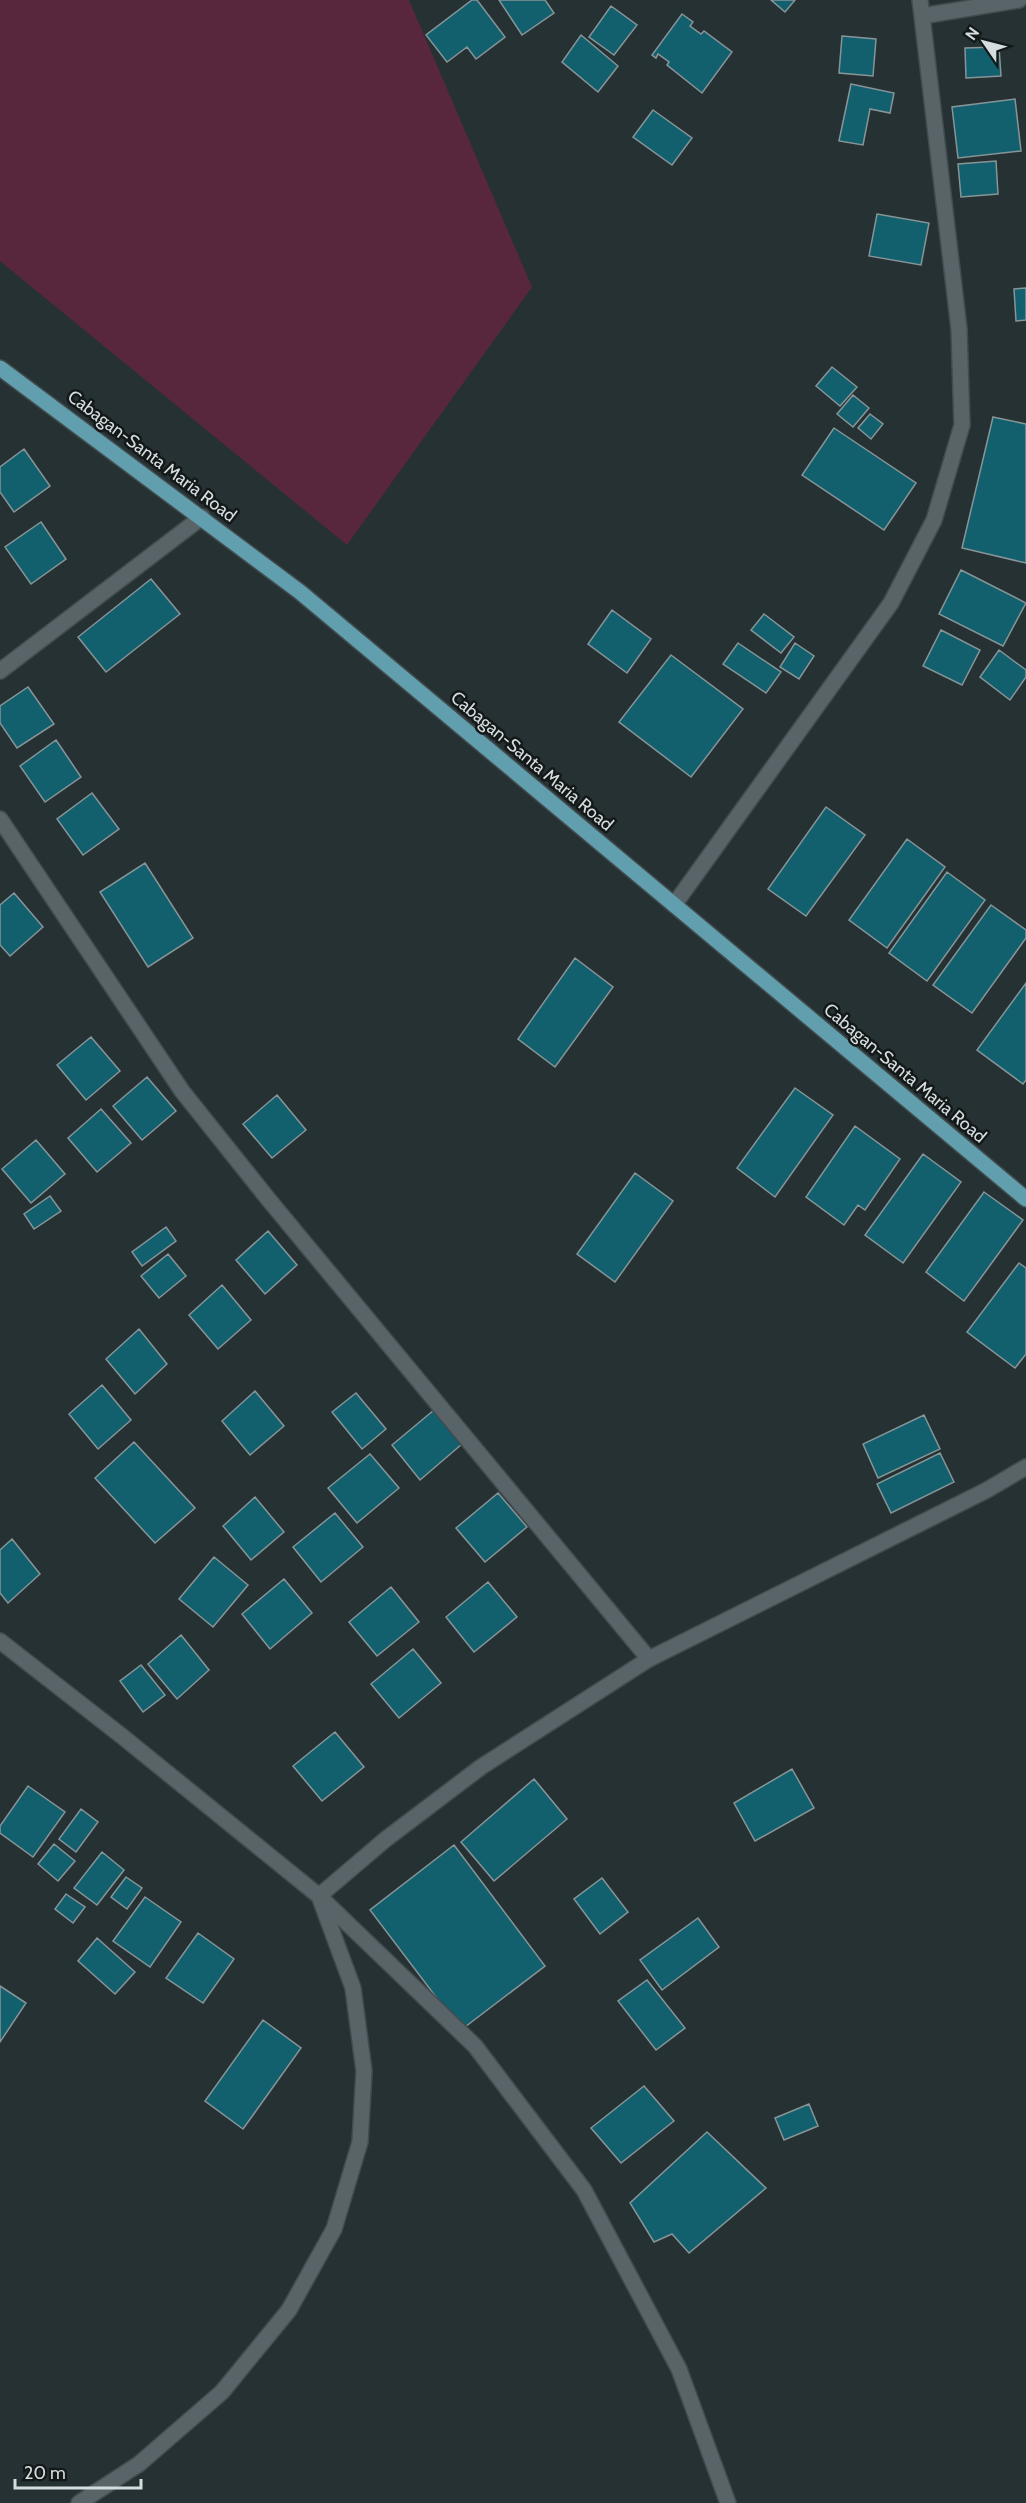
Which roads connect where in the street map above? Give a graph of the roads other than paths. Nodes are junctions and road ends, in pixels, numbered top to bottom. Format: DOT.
graph roads {
  1 [pos="920,0"];
  2 [pos="1019,0"];
  3 [pos="922,16"];
  4 [pos="0,368"];
  5 [pos="202,517"];
  6 [pos="0,671"];
  7 [pos="0,819"];
  8 [pos="674,905"];
  9 [pos="1026,1199"];
  10 [pos="1026,1467"];
  11 [pos="0,1641"];
  12 [pos="649,1659"];
  13 [pos="319,1896"];
  14 [pos="79,2503"];
  15 [pos="728,2503"];
  1 -- 3 [label="street"];
  2 -- 3 [label="street"];
  3 -- 8 [label="street"];
  4 -- 5 [label="main road, Cabagan-Santa Maria Road"];
  5 -- 6 [label="street"];
  5 -- 8 [label="main road, Cabagan-Santa Maria Road"];
  7 -- 12 [label="street"];
  8 -- 9 [label="main road, Cabagan-Santa Maria Road"];
  10 -- 12 [label="street"];
  11 -- 13 [label="street"];
  12 -- 13 [label="street"];
  13 -- 14 [label="street"];
  13 -- 15 [label="street"];
}
